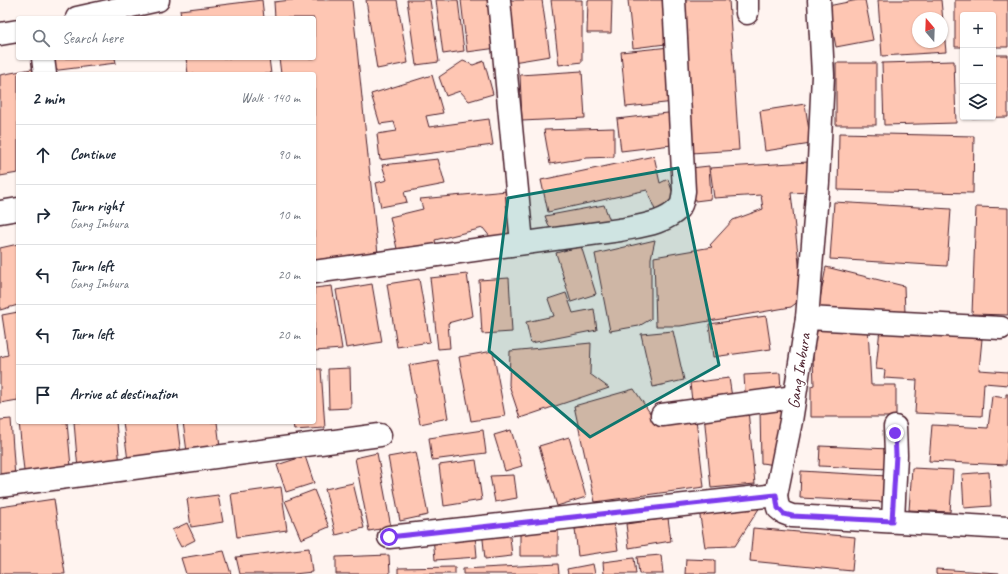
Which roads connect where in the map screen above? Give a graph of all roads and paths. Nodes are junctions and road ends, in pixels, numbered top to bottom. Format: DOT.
graph roads {
  1 [pos="158,0"];
  2 [pos="499,0"];
  3 [pos="674,0"];
  4 [pos="819,0"];
  5 [pos="86,16"];
  6 [pos="16,31"];
  7 [pos="0,34"];
  8 [pos="43,60"];
  9 [pos="45,72"];
  10 [pos="16,209"];
  11 [pos="0,212"];
  12 [pos="522,243"];
  13 [pos="316,272"];
  14 [pos="807,318"];
  15 [pos="1001,328"];
  16 [pos="794,398"];
  17 [pos="662,415"];
  18 [pos="895,427"];
  19 [pos="380,435"];
  20 [pos="0,486"];
  21 [pos="776,495"];
  22 [pos="892,521"];
  23 [pos="1008,528"];
  24 [pos="389,537"];
  1 -- 5 [label="street"];
  2 -- 12 [label="street"];
  3 -- 12 [label="street"];
  4 -- 14 [label="street, Gang Imbura"];
  6 -- 7 [label="street"];
  8 -- 9 [label="street"];
  10 -- 11 [label="street"];
  12 -- 13 [label="street"];
  14 -- 15 [label="street"];
  14 -- 16 [label="street, Gang Imbura"];
  16 -- 17 [label="street"];
  16 -- 21 [label="street, Gang Imbura"];
  18 -- 22 [label="street"];
  19 -- 20 [label="street"];
  21 -- 22 [label="street"];
  21 -- 24 [label="street"];
  22 -- 23 [label="street"];
}
